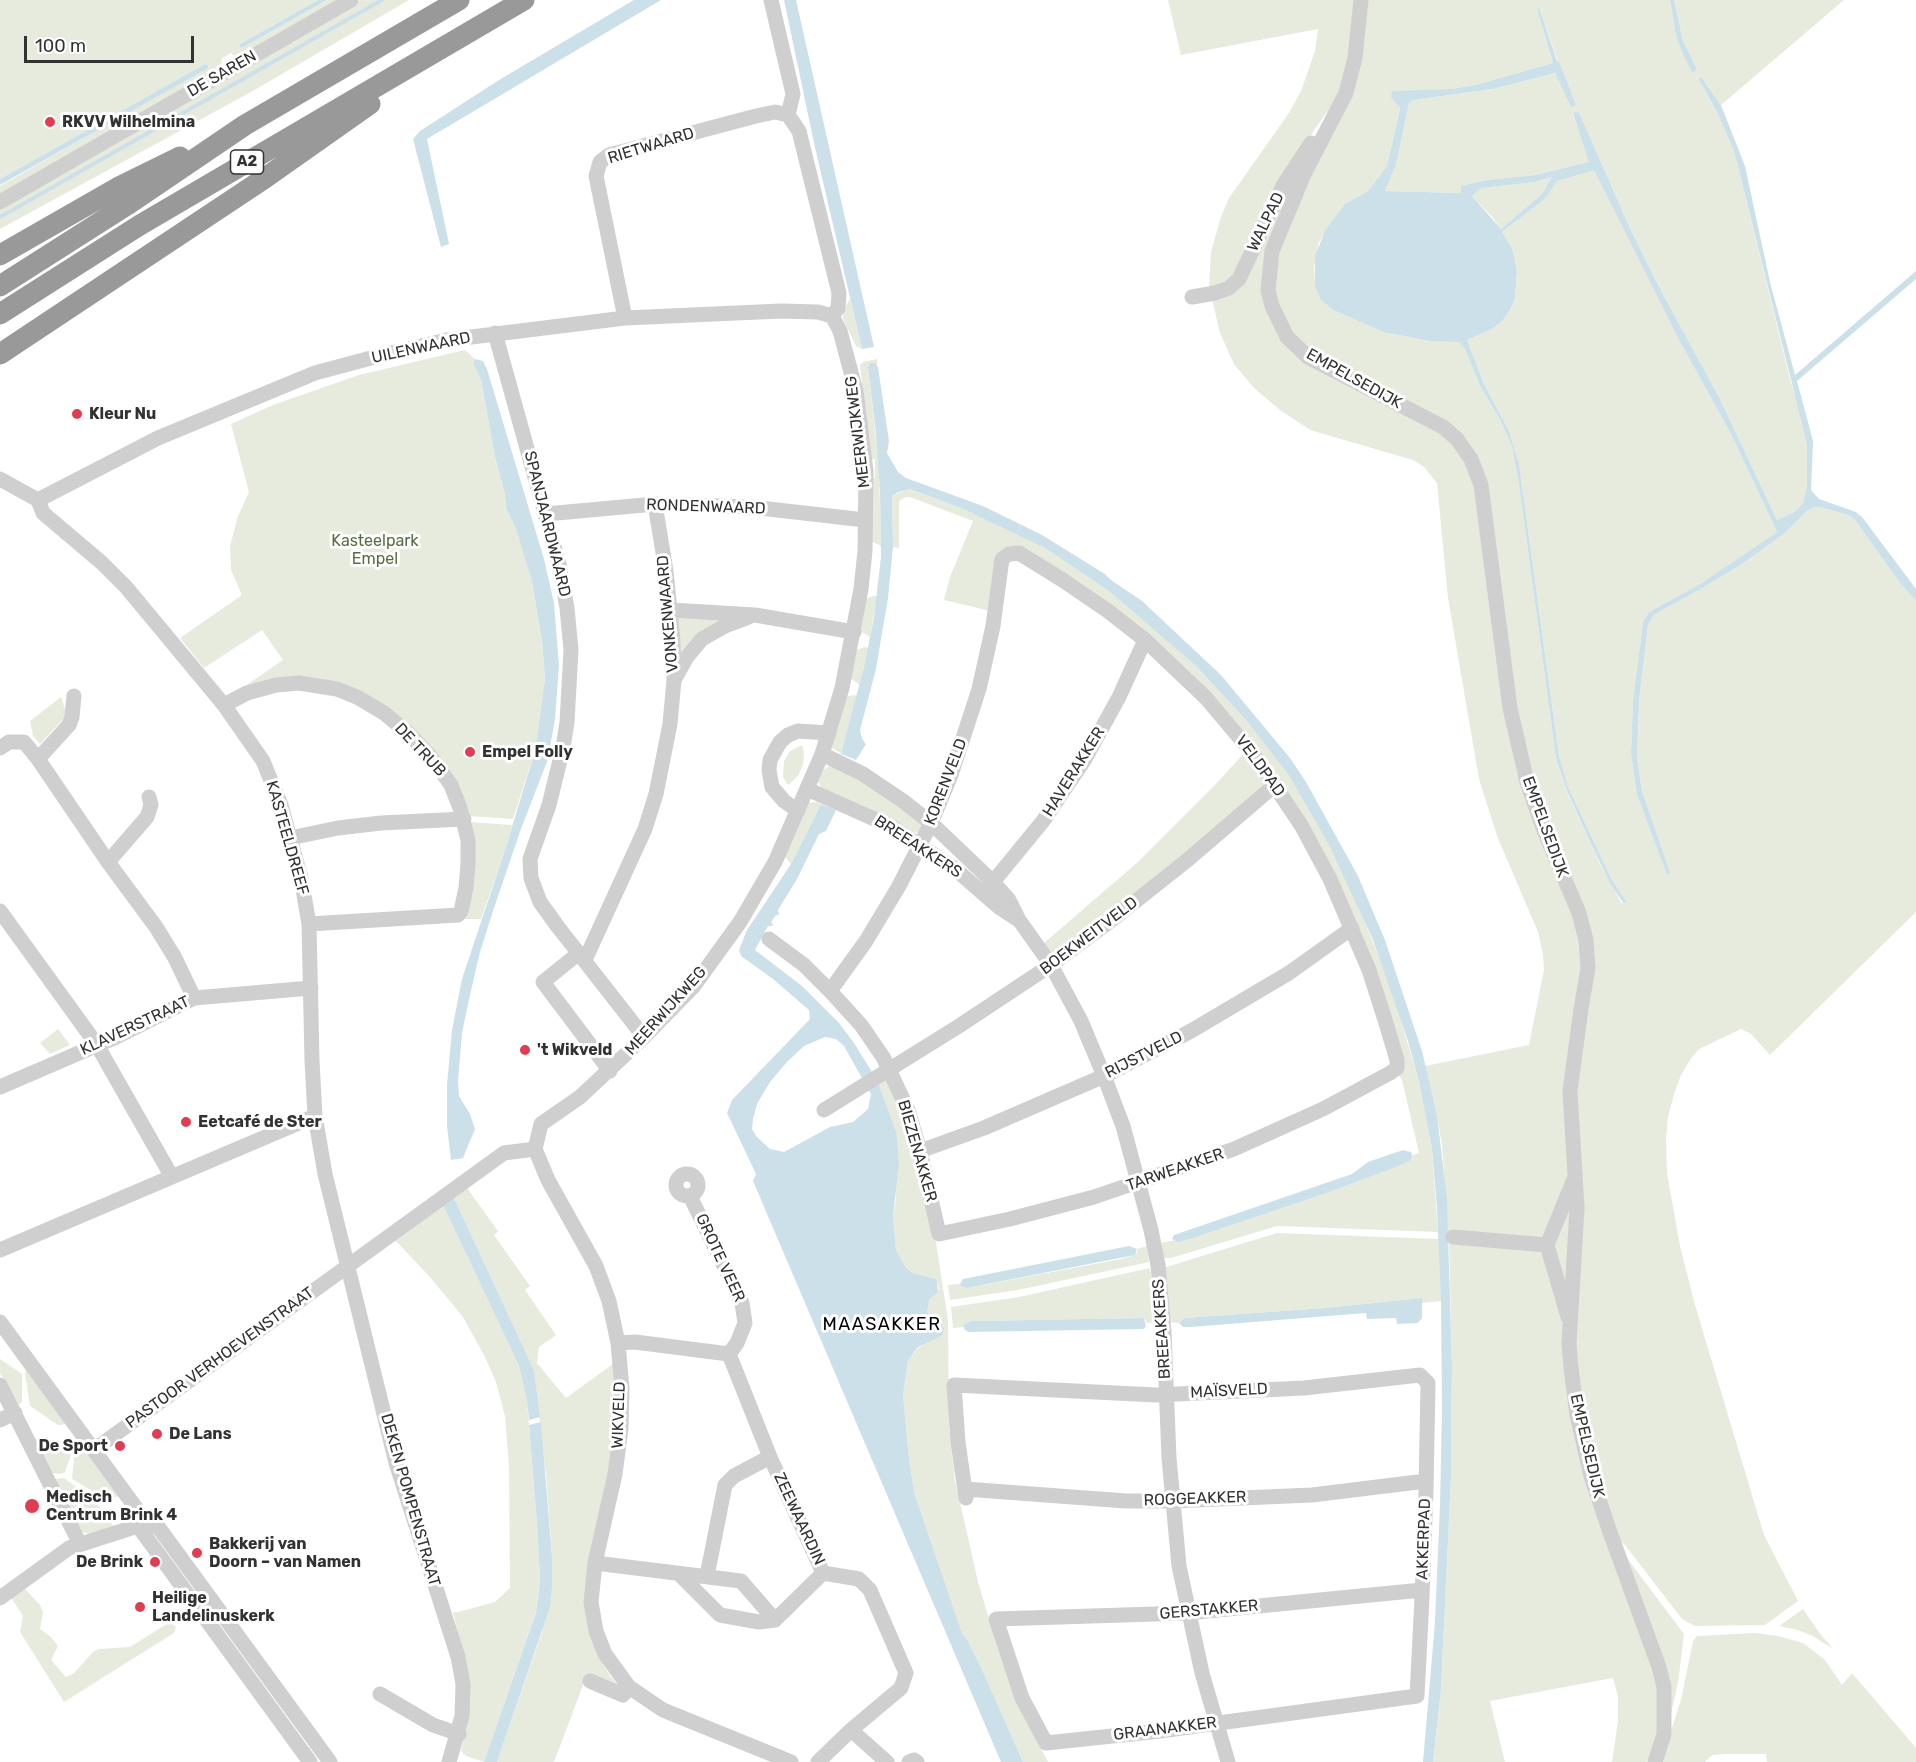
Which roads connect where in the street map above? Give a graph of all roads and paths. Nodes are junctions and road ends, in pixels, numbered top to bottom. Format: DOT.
graph roads {
  1 [pos="351,0"];
  2 [pos="459,0"];
  3 [pos="524,0"];
  4 [pos="771,0"];
  5 [pos="1361,0"];
  6 [pos="498,15"];
  7 [pos="788,115"];
  8 [pos="245,125"];
  9 [pos="1328,127"];
  10 [pos="0,202"];
  11 [pos="0,255"];
  12 [pos="0,286"];
  13 [pos="1192,297"];
  14 [pos="0,314"];
  15 [pos="832,316"];
  16 [pos="625,318"];
  17 [pos="495,333"];
  18 [pos="0,354"];
  19 [pos="0,479"];
  20 [pos="38,500"];
  21 [pos="655,504"];
  22 [pos="546,514"];
  23 [pos="865,520"];
  24 [pos="1009,554"];
  25 [pos="671,610"];
  26 [pos="755,615"];
  27 [pos="854,632"];
  28 [pos="1145,640"];
  29 [pos="674,680"];
  30 [pos="74,696"];
  31 [pos="224,705"];
  32 [pos="829,733"];
  33 [pos="0,748"];
  34 [pos="822,754"];
  35 [pos="38,759"];
  36 [pos="1275,785"];
  37 [pos="807,789"];
  38 [pos="148,797"];
  39 [pos="798,811"];
  40 [pos="464,819"];
  41 [pos="931,823"];
  42 [pos="290,838"];
  43 [pos="921,845"];
  44 [pos="108,862"];
  45 [pos="989,888"];
  46 [pos="0,911"];
  47 [pos="309,924"];
  48 [pos="1352,928"];
  49 [pos="769,939"];
  50 [pos="582,957"];
  51 [pos="1051,966"];
  52 [pos="311,988"];
  53 [pos="830,991"];
  54 [pos="194,998"];
  55 [pos="644,1037"];
  56 [pos="97,1045"];
  57 [pos="1397,1068"];
  58 [pos="889,1069"];
  59 [pos="610,1071"];
  60 [pos="1104,1076"];
  61 [pos="0,1087"];
  62 [pos="824,1110"];
  63 [pos="315,1116"];
  64 [pos="535,1149"];
  65 [pos="920,1151"];
  66 [pos="1576,1176"];
  67 [pos="172,1177"];
  68 [pos="1139,1183"];
  69 [pos="690,1196"];
  70 [pos="939,1234"];
  71 [pos="1453,1238"];
  72 [pos="1547,1245"];
  73 [pos="0,1250"];
  74 [pos="346,1267"];
  75 [pos="1571,1321"];
  76 [pos="0,1322"];
  77 [pos="618,1342"];
  78 [pos="729,1353"];
  79 [pos="1428,1383"];
  80 [pos="0,1384"];
  81 [pos="1167,1395"];
  82 [pos="15,1413"];
  83 [pos="0,1420"];
  84 [pos="95,1449"];
  85 [pos="770,1458"];
  86 [pos="1426,1481"];
  87 [pos="966,1493"];
  88 [pos="1172,1501"];
  89 [pos="142,1524"];
  90 [pos="80,1544"];
  91 [pos="595,1563"];
  92 [pos="823,1573"];
  93 [pos="679,1574"];
  94 [pos="707,1576"];
  95 [pos="1422,1590"];
  96 [pos="0,1598"];
  97 [pos="1187,1613"];
  98 [pos="996,1619"];
  99 [pos="775,1620"];
  100 [pos="264,1672"];
  101 [pos="251,1681"];
  102 [pos="590,1681"];
  103 [pos="629,1687"];
  104 [pos="380,1694"];
  105 [pos="1417,1696"];
  106 [pos="1217,1723"];
  107 [pos="851,1730"];
  108 [pos="459,1734"];
  109 [pos="452,1761"];
  110 [pos="310,1762"];
  111 [pos="330,1762"];
  112 [pos="791,1762"];
  113 [pos="818,1762"];
  114 [pos="887,1762"];
  115 [pos="909,1762"];
  116 [pos="917,1762"];
  117 [pos="1228,1762"];
  118 [pos="1655,1762"];
  1 -- 10 [label="street, DE SAREN"];
  2 -- 8 [label="highway, A2"];
  3 -- 6 [label="highway, A2"];
  4 -- 7 [label="street"];
  5 -- 9 [label="street, EMPELSEDIJK"];
  6 -- 14 [label="highway, A2"];
  6 -- 18 [label="highway, A2"];
  7 -- 15 [label="street"];
  7 -- 16 [label="street, RIETWAARD"];
  8 -- 11 [label="highway, A2"];
  8 -- 12 [label="highway, A2"];
  9 -- 13 [label="street, WALPAD"];
  9 -- 66 [label="street, EMPELSEDIJK"];
  15 -- 16 [label="street, UILENWAARD"];
  15 -- 23 [label="street, MEERWIJKWEG"];
  16 -- 17 [label="street, UILENWAARD"];
  17 -- 20 [label="street, UILENWAARD"];
  17 -- 22 [label="street, SPANJAARDWAARD"];
  19 -- 20 [label="street, KASTEELDREEF"];
  20 -- 31 [label="street, KASTEELDREEF"];
  21 -- 22 [label="street, RONDENWAARD"];
  21 -- 23 [label="street, RONDENWAARD"];
  21 -- 25 [label="street, VONKENWAARD"];
  22 -- 50 [label="street, SPANJAARDWAARD"];
  23 -- 27 [label="street, MEERWIJKWEG"];
  24 -- 28 [label="street, VELDPAD"];
  24 -- 41 [label="street, KORENVELD"];
  25 -- 26 [label="street"];
  25 -- 29 [label="street, VONKENWAARD"];
  26 -- 27 [label="street"];
  26 -- 29 [label="street"];
  27 -- 32 [label="street, MEERWIJKWEG"];
  28 -- 36 [label="street, VELDPAD"];
  28 -- 45 [label="street, HAVERAKKER"];
  29 -- 50 [label="street, VONKENWAARD"];
  30 -- 35 [label="street"];
  31 -- 40 [label="street, DE TRUB"];
  31 -- 42 [label="street, KASTEELDREEF"];
  32 -- 34 [label="street, MEERWIJKWEG"];
  32 -- 39 [label="street"];
  33 -- 35 [label="street"];
  34 -- 37 [label="street, MEERWIJKWEG"];
  34 -- 41 [label="street, BREEAKKERS"];
  35 -- 44 [label="street"];
  36 -- 48 [label="street, VELDPAD"];
  36 -- 51 [label="street, BOEKWEITVELD"];
  37 -- 39 [label="street, MEERWIJKWEG"];
  37 -- 43 [label="street, BREEAKKERS"];
  38 -- 44 [label="street"];
  39 -- 55 [label="street, MEERWIJKWEG"];
  40 -- 42 [label="street"];
  40 -- 47 [label="street, DE TRUB"];
  41 -- 43 [label="street, KORENVELD"];
  41 -- 45 [label="street, BREEAKKERS"];
  42 -- 47 [label="street, KASTEELDREEF"];
  43 -- 45 [label="street, BREEAKKERS"];
  43 -- 53 [label="street, KORENVELD"];
  44 -- 54 [label="street"];
  45 -- 51 [label="street, BREEAKKERS"];
  46 -- 56 [label="street"];
  47 -- 52 [label="street, KASTEELDREEF"];
  48 -- 57 [label="street, VELDPAD"];
  48 -- 60 [label="street, RIJSTVELD"];
  49 -- 53 [label="street, BIEZENAKKER"];
  50 -- 55 [label="street, SPANJAARDWAARD"];
  50 -- 59 [label="street"];
  51 -- 58 [label="street, BOEKWEITVELD"];
  51 -- 60 [label="street, BREEAKKERS"];
  52 -- 54 [label="street, KLAVERSTRAAT"];
  52 -- 63 [label="street, KASTEELDREEF"];
  53 -- 58 [label="street, BIEZENAKKER"];
  54 -- 56 [label="street, KLAVERSTRAAT"];
  55 -- 59 [label="street, MEERWIJKWEG"];
  56 -- 61 [label="street, KLAVERSTRAAT"];
  56 -- 67 [label="street"];
  57 -- 68 [label="street, TARWEAKKER"];
  58 -- 62 [label="street"];
  58 -- 65 [label="street, BIEZENAKKER"];
  59 -- 64 [label="street, MEERWIJKWEG"];
  60 -- 65 [label="street, RIJSTVELD"];
  60 -- 68 [label="street, BREEAKKERS"];
  63 -- 67 [label="street"];
  63 -- 74 [label="street, KASTEELDREEF"];
  64 -- 74 [label="street"];
  64 -- 77 [label="street, WIKVELD"];
  65 -- 70 [label="street, BIEZENAKKER"];
  66 -- 72 [label="street"];
  66 -- 75 [label="street, EMPELSEDIJK"];
  67 -- 73 [label="street"];
  68 -- 70 [label="street, TARWEAKKER"];
  68 -- 81 [label="street, BREEAKKERS"];
  69 -- 78 [label="street, GROTE VEER"];
  71 -- 72 [label="street"];
  72 -- 75 [label="street"];
  74 -- 84 [label="street, PASTOOR VERHOEVENSTRAAT"];
  74 -- 108 [label="street, DEKEN POMPENSTRAAT"];
  75 -- 118 [label="street, EMPELSEDIJK"];
  76 -- 84 [label="street"];
  77 -- 78 [label="street"];
  77 -- 91 [label="street, WIKVELD"];
  78 -- 85 [label="street, ZEEWAARDIN"];
  79 -- 81 [label="street, MAÏSVELD"];
  79 -- 86 [label="street, AKKERPAD"];
  80 -- 82 [label="street"];
  81 -- 87 [label="street, MAÏSVELD"];
  81 -- 88 [label="street, BREEAKKERS"];
  82 -- 83 [label="street"];
  82 -- 90 [label="street"];
  84 -- 89 [label="street"];
  85 -- 92 [label="street, ZEEWAARDIN"];
  85 -- 94 [label="street"];
  86 -- 88 [label="street, ROGGEAKKER"];
  86 -- 95 [label="street, AKKERPAD"];
  87 -- 88 [label="street, ROGGEAKKER"];
  88 -- 97 [label="street, BREEAKKERS"];
  89 -- 90 [label="street"];
  89 -- 100 [label="street"];
  89 -- 101 [label="street"];
  90 -- 96 [label="street"];
  91 -- 93 [label="street"];
  91 -- 103 [label="street, WIKVELD"];
  92 -- 99 [label="street"];
  92 -- 107 [label="street, ZEEWAARDIN"];
  93 -- 94 [label="street"];
  93 -- 99 [label="street"];
  94 -- 99 [label="street"];
  95 -- 97 [label="street, GERSTAKKER"];
  95 -- 105 [label="street, AKKERPAD"];
  97 -- 98 [label="street, GERSTAKKER"];
  97 -- 106 [label="street, BREEAKKERS"];
  98 -- 106 [label="street, GRAANAKKER"];
  100 -- 101 [label="street"];
  100 -- 111 [label="street"];
  101 -- 110 [label="street"];
  102 -- 103 [label="street"];
  103 -- 112 [label="street, WIKVELD"];
  104 -- 108 [label="street"];
  105 -- 106 [label="street, GRAANAKKER"];
  106 -- 117 [label="street, BREEAKKERS"];
  107 -- 113 [label="street, ZEEWAARDIN"];
  107 -- 114 [label="street"];
  108 -- 109 [label="street, DEKEN POMPENSTRAAT"];
  115 -- 116 [label="street"];
}
